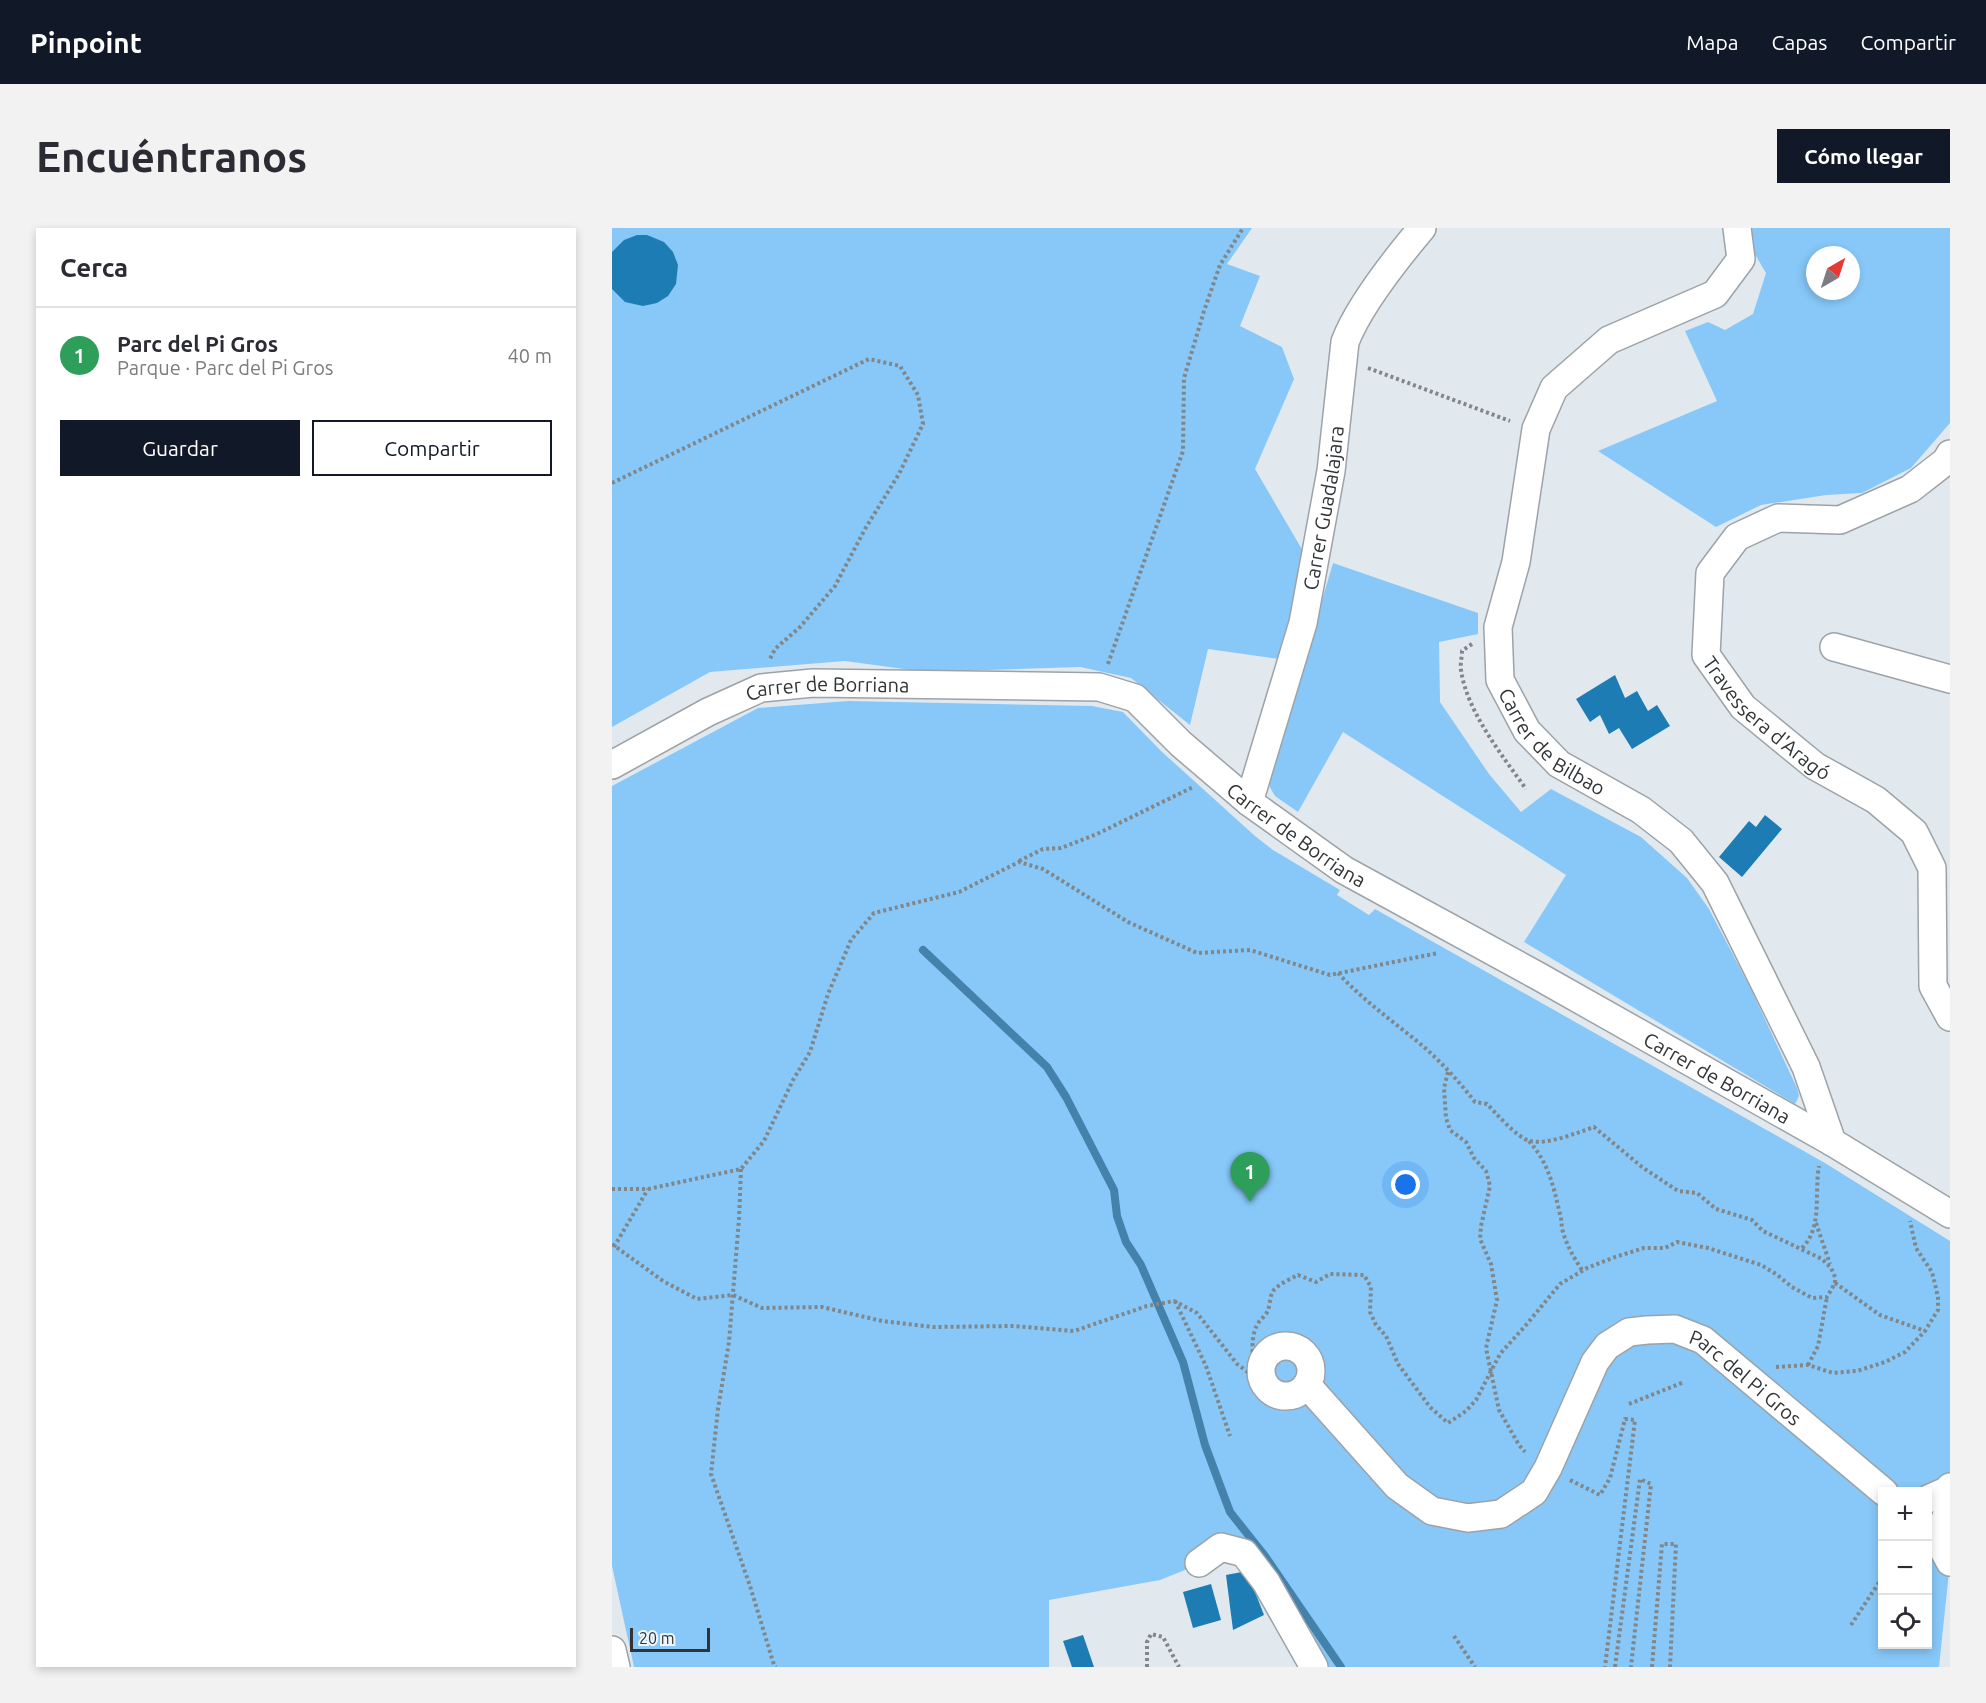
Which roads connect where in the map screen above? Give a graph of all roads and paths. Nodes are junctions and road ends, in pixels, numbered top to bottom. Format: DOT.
graph roads {
  1 [pos="1243,228"];
  2 [pos="1422,228"];
  3 [pos="1737,228"];
  4 [pos="1361,366"];
  5 [pos="1512,422"];
  6 [pos="1950,454"];
  7 [pos="612,483"];
  8 [pos="1834,647"];
  9 [pos="1950,679"];
  10 [pos="1099,687"];
  11 [pos="762,688"];
  12 [pos="612,765"];
  13 [pos="1215,774"];
  14 [pos="1249,802"];
  15 [pos="1019,861"];
  16 [pos="1473,940"];
  17 [pos="1338,973"];
  18 [pos="1950,1017"];
  19 [pos="1448,1072"];
  20 [pos="1529,1141"];
  21 [pos="1832,1142"];
  22 [pos="741,1169"];
  23 [pos="1902,1185"];
  24 [pos="612,1189"];
  25 [pos="648,1189"];
  26 [pos="1950,1214"];
  27 [pos="1815,1220"];
  28 [pos="613,1245"];
  29 [pos="1802,1248"];
  30 [pos="1831,1268"];
  31 [pos="1582,1270"];
  32 [pos="1834,1283"];
  33 [pos="733,1295"];
  34 [pos="1827,1297"];
  35 [pos="1174,1301"];
  36 [pos="1925,1330"];
  37 [pos="1808,1365"];
  38 [pos="1491,1370"];
  39 [pos="1742,1373"];
  40 [pos="1263,1380"];
  41 [pos="1684,1382"];
  42 [pos="1307,1385"];
  43 [pos="1629,1404"];
  44 [pos="1230,1436"];
  45 [pos="1548,1468"];
  46 [pos="1879,1487"];
  47 [pos="1950,1488"];
  48 [pos="1932,1497"];
  49 [pos="1950,1505"];
  50 [pos="1941,1542"];
  51 [pos="1199,1563"];
  52 [pos="1878,1584"];
  53 [pos="1851,1625"];
  54 [pos="1454,1636"];
  55 [pos="612,1650"];
  56 [pos="616,1667"];
  57 [pos="776,1667"];
  58 [pos="1147,1667"];
  59 [pos="1179,1667"];
  60 [pos="1314,1667"];
  61 [pos="1475,1667"];
  62 [pos="1605,1667"];
  63 [pos="1615,1667"];
  64 [pos="1631,1667"];
  65 [pos="1652,1667"];
  66 [pos="1670,1667"];
  1 -- 10 [label="path"];
  2 -- 14 [label="street, Carrer Guadalajara"];
  3 -- 21 [label="street, Carrer de Bilbao"];
  4 -- 5 [label="path"];
  6 -- 18 [label="street, Travessera d'Aragó"];
  7 -- 11 [label="path"];
  8 -- 9 [label="street"];
  10 -- 11 [label="street, Carrer de Borriana"];
  10 -- 13 [label="street, Carrer de Borriana"];
  11 -- 12 [label="street, Carrer de Borriana"];
  13 -- 14 [label="street, Carrer de Borriana"];
  13 -- 15 [label="path"];
  14 -- 16 [label="street, Carrer de Borriana"];
  15 -- 17 [label="path"];
  15 -- 22 [label="path"];
  16 -- 17 [label="path"];
  16 -- 21 [label="street, Carrer de Borriana"];
  17 -- 19 [label="path"];
  19 -- 20 [label="path"];
  19 -- 38 [label="path"];
  20 -- 29 [label="path"];
  20 -- 31 [label="path"];
  21 -- 23 [label="street, Carrer de Borriana"];
  21 -- 27 [label="path"];
  22 -- 25 [label="path"];
  22 -- 33 [label="path"];
  23 -- 26 [label="street, Carrer de Borriana"];
  23 -- 36 [label="path"];
  24 -- 25 [label="path"];
  25 -- 28 [label="path"];
  27 -- 29 [label="path"];
  27 -- 30 [label="path"];
  28 -- 33 [label="path"];
  29 -- 30 [label="path"];
  30 -- 32 [label="path"];
  31 -- 34 [label="path"];
  31 -- 38 [label="path"];
  32 -- 34 [label="path"];
  32 -- 36 [label="path"];
  33 -- 35 [label="path"];
  33 -- 57 [label="path"];
  34 -- 37 [label="path"];
  35 -- 40 [label="path"];
  35 -- 44 [label="path"];
  36 -- 37 [label="path"];
  37 -- 39 [label="path"];
  38 -- 40 [label="path"];
  38 -- 45 [label="path"];
  39 -- 45 [label="street, Parc del Pi Gros"];
  39 -- 46 [label="street, Parc del Pi Gros"];
  40 -- 42 [label="street"];
  40 -- 42 [label="street"];
  41 -- 43 [label="path"];
  42 -- 45 [label="street, Parc del Pi Gros"];
  45 -- 62 [label="path"];
  47 -- 48 [label="street"];
  49 -- 50 [label="street"];
  51 -- 60 [label="street"];
  52 -- 53 [label="path"];
  54 -- 61 [label="path"];
  55 -- 56 [label="street"];
  58 -- 59 [label="path"];
  63 -- 64 [label="path"];
  65 -- 66 [label="path"];
}
